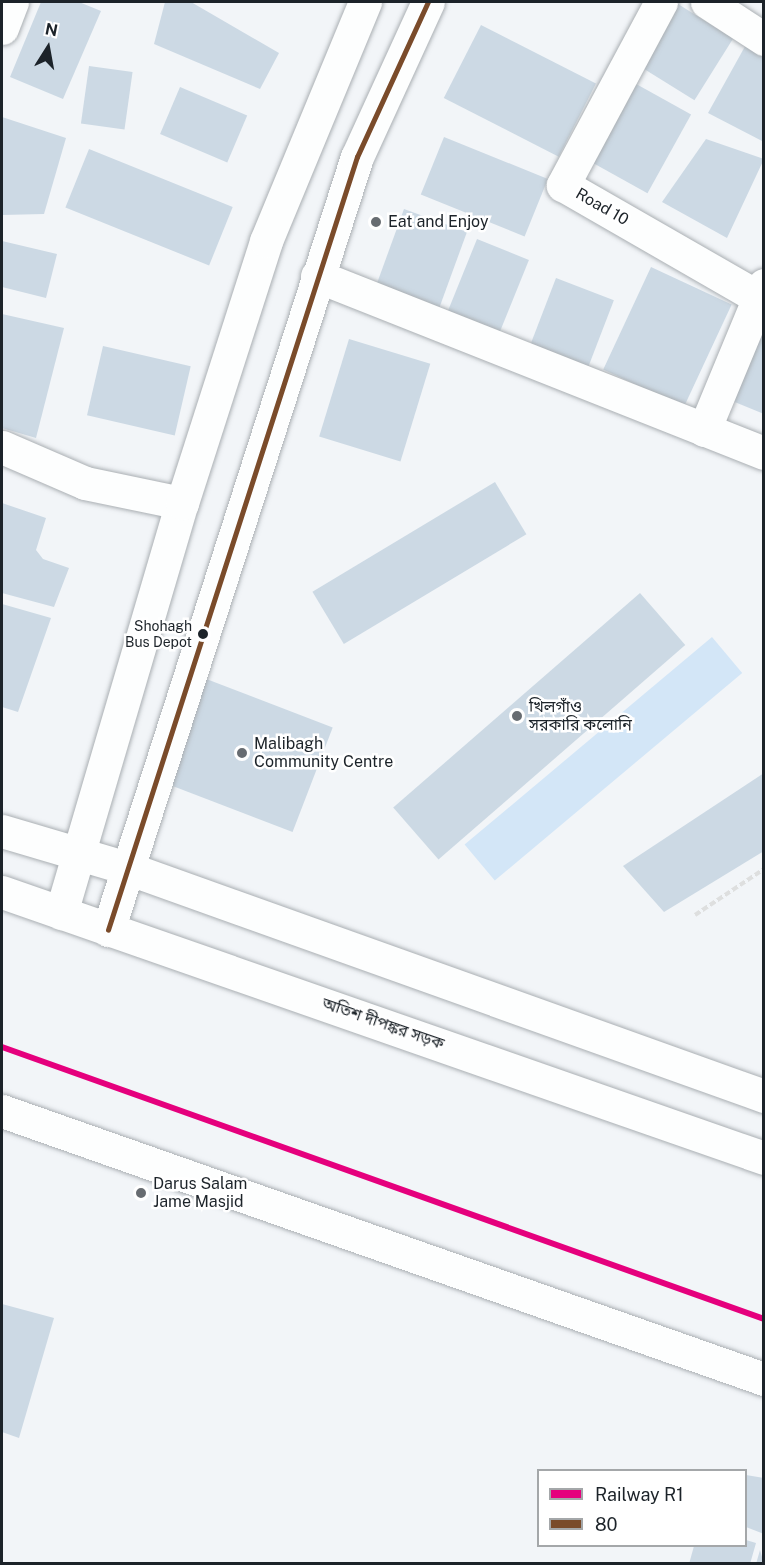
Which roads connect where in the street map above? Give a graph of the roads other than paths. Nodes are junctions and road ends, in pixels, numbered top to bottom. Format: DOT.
graph roads {
  1 [pos="12,2"];
  2 [pos="365,2"];
  3 [pos="428,2"];
  4 [pos="661,2"];
  5 [pos="706,2"];
  6 [pos="2,28"];
  7 [pos="764,39"];
  8 [pos="317,276"];
  9 [pos="761,291"];
  10 [pos="704,430"];
  11 [pos="2,447"];
  12 [pos="764,453"];
  13 [pos="182,503"];
  14 [pos="2,831"];
  15 [pos="79,857"];
  16 [pos="127,868"];
  17 [pos="2,892"];
  18 [pos="61,913"];
  19 [pos="108,930"];
  20 [pos="764,1095"];
  21 [pos="2,1111"];
  22 [pos="764,1158"];
  23 [pos="764,1379"];
  1 -- 6 [label="street"];
  2 -- 13 [label="street"];
  3 -- 8 [label="street"];
  4 -- 9 [label="street, Road 10"];
  5 -- 7 [label="street"];
  8 -- 10 [label="street"];
  8 -- 16 [label="street"];
  9 -- 10 [label="street"];
  10 -- 12 [label="street"];
  11 -- 13 [label="street"];
  13 -- 15 [label="street"];
  14 -- 15 [label="street"];
  15 -- 16 [label="street"];
  15 -- 18 [label="street"];
  16 -- 19 [label="street"];
  16 -- 20 [label="street"];
  17 -- 18 [label="street, অতিশ দীপঙ্কর সড়ক"];
  18 -- 19 [label="street, অতিশ দীপঙ্কর সড়ক"];
  19 -- 22 [label="street, অতিশ দীপঙ্কর সড়ক"];
  21 -- 23 [label="street"];
}
